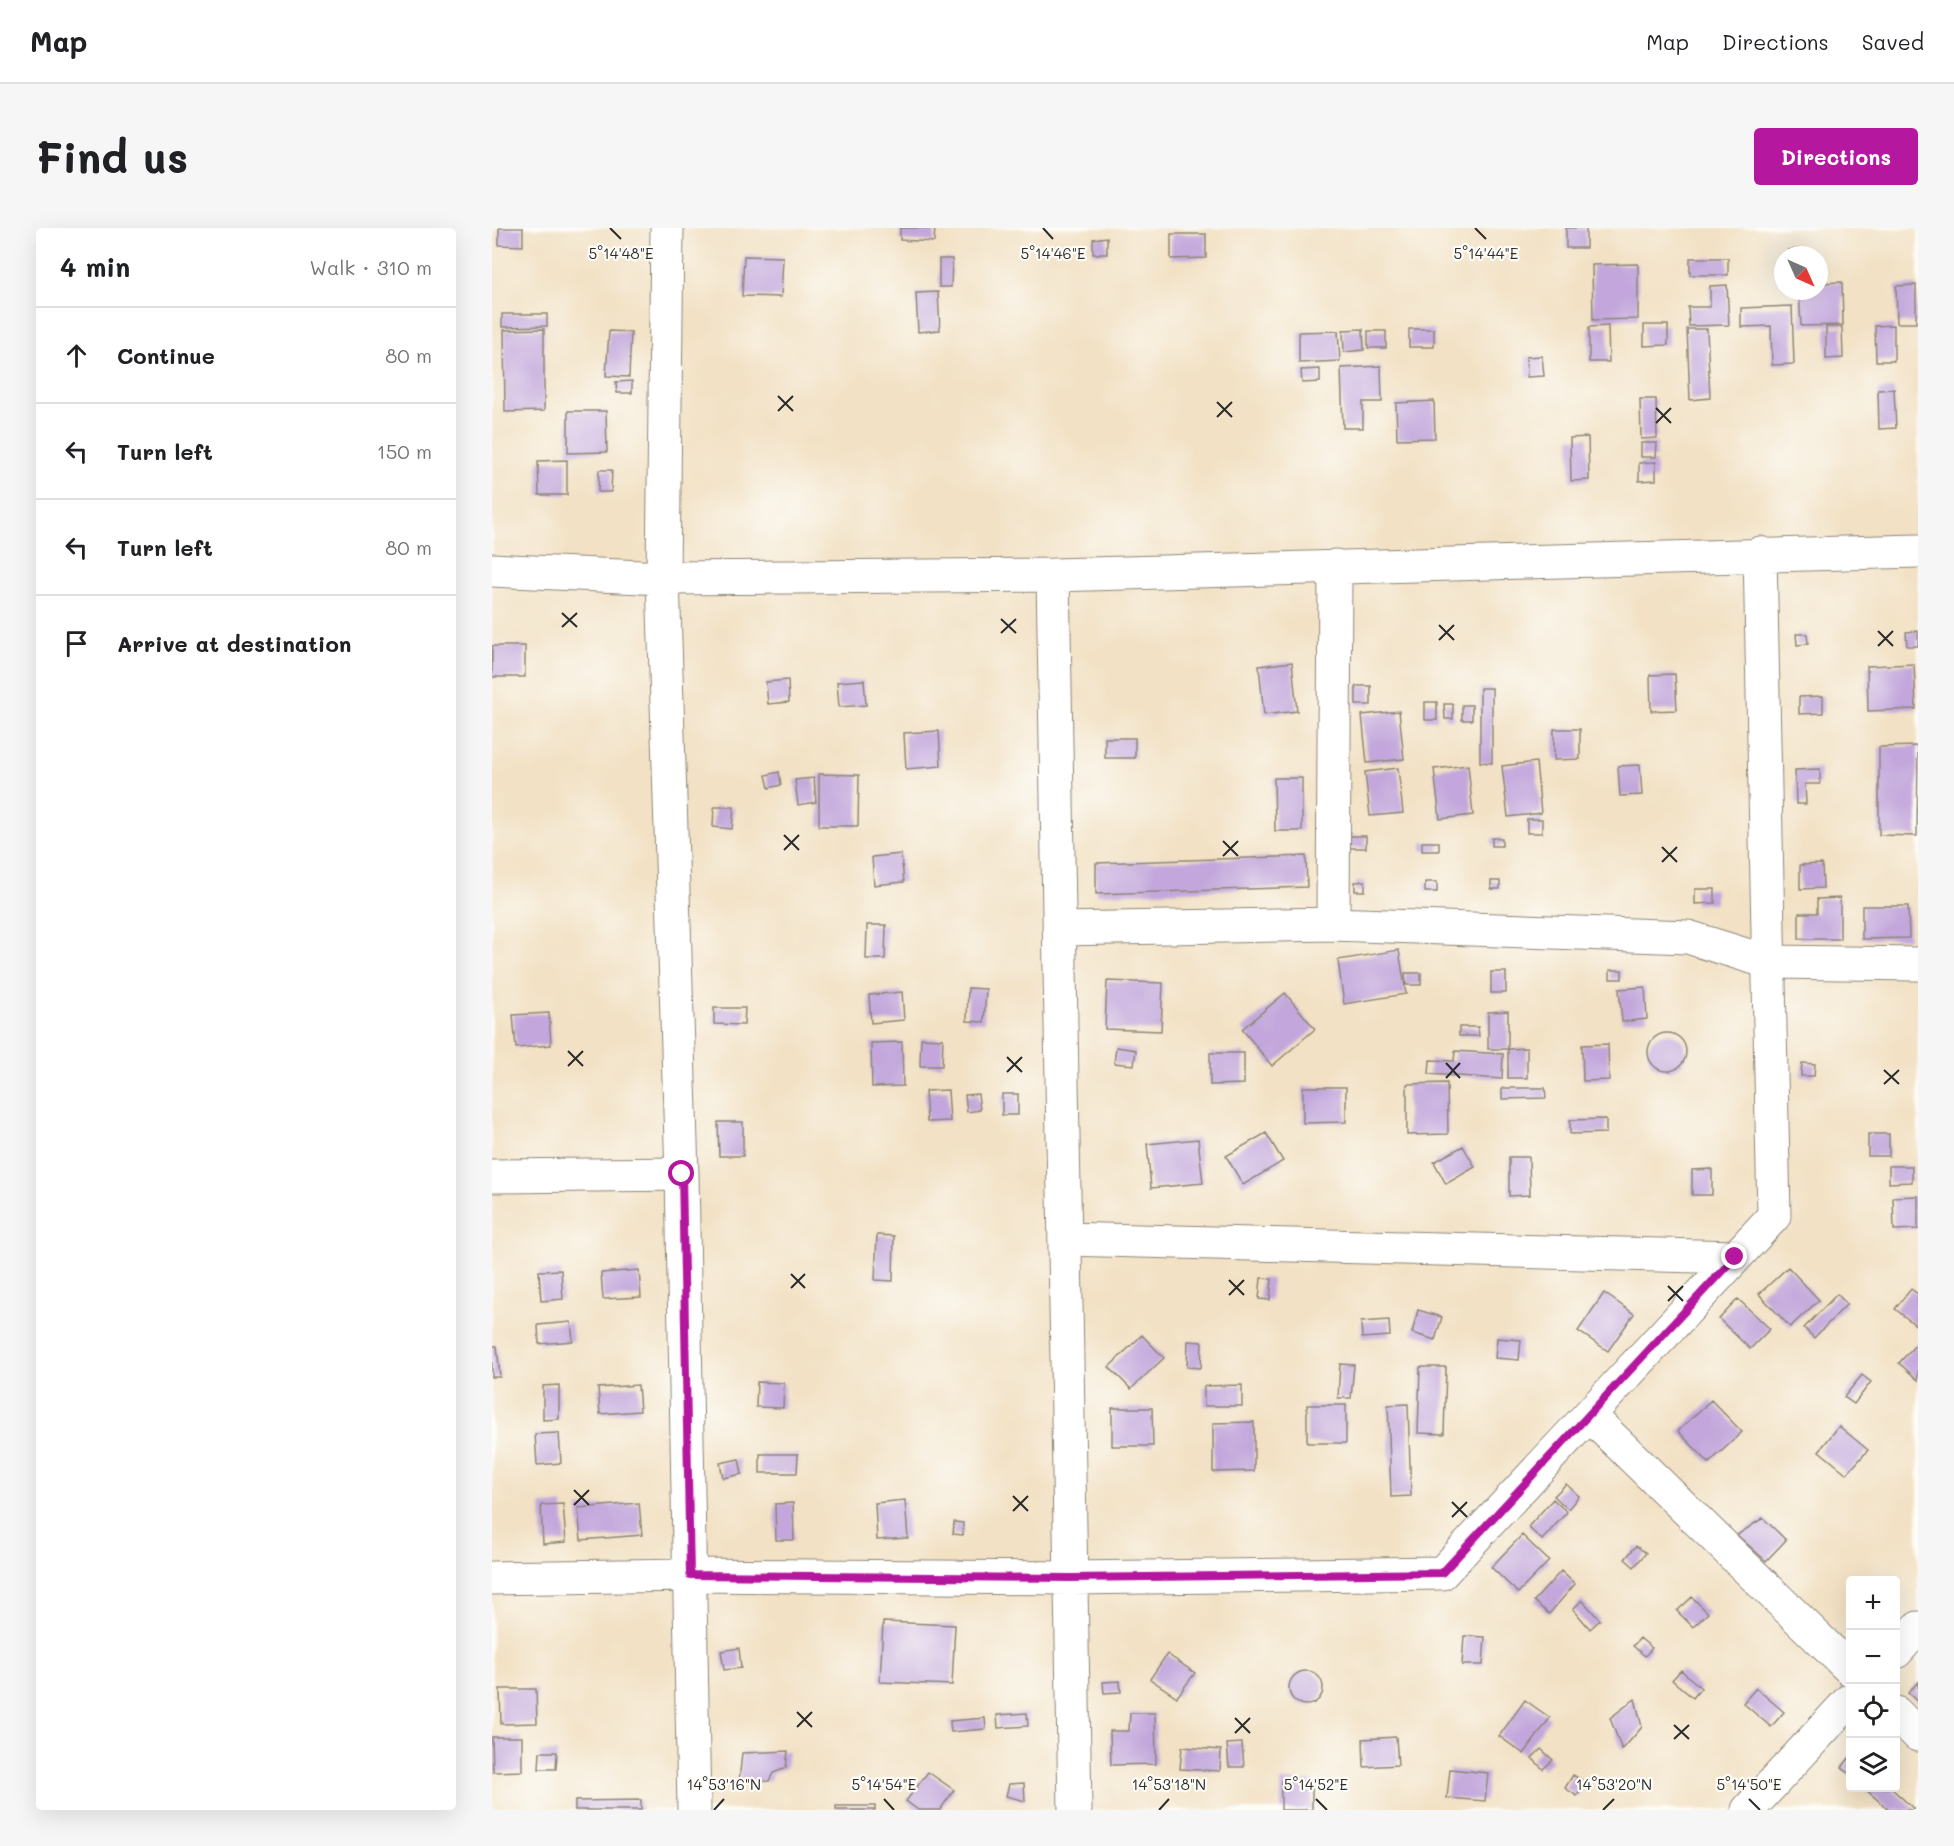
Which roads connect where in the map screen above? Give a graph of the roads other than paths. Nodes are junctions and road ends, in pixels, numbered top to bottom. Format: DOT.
graph roads {
  1 [pos="667,228"];
  2 [pos="1918,551"];
  3 [pos="1760,553"];
  4 [pos="1335,566"];
  5 [pos="492,570"];
  6 [pos="1053,575"];
  7 [pos="663,578"];
  8 [pos="1332,924"];
  9 [pos="1059,929"];
  10 [pos="1768,962"];
  11 [pos="1918,964"];
  12 [pos="682,1174"];
  13 [pos="492,1176"];
  14 [pos="1065,1239"];
  15 [pos="1735,1257"];
  16 [pos="1589,1415"];
  17 [pos="690,1575"];
  18 [pos="492,1578"];
  19 [pos="1071,1578"];
  20 [pos="1918,1628"];
  21 [pos="1900,1648"];
  22 [pos="1846,1664"];
  23 [pos="1846,1705"];
  24 [pos="1900,1717"];
  25 [pos="1918,1735"];
  26 [pos="694,1810"];
  27 [pos="1076,1810"];
  28 [pos="1748,1810"];
  1 -- 7 [label="street"];
  2 -- 3 [label="street"];
  3 -- 4 [label="street"];
  3 -- 10 [label="street"];
  4 -- 6 [label="street"];
  4 -- 8 [label="street"];
  5 -- 7 [label="street"];
  6 -- 7 [label="street"];
  6 -- 9 [label="street"];
  7 -- 12 [label="street"];
  8 -- 9 [label="street"];
  8 -- 10 [label="street"];
  9 -- 14 [label="street"];
  10 -- 11 [label="street"];
  10 -- 15 [label="street"];
  12 -- 13 [label="street"];
  12 -- 17 [label="street"];
  14 -- 15 [label="street"];
  14 -- 19 [label="street"];
  15 -- 16 [label="street"];
  16 -- 19 [label="street"];
  16 -- 22 [label="street"];
  17 -- 18 [label="street"];
  17 -- 19 [label="street"];
  17 -- 26 [label="street"];
  19 -- 27 [label="street"];
  20 -- 21 [label="street"];
  23 -- 28 [label="street"];
  24 -- 25 [label="street"];
}
